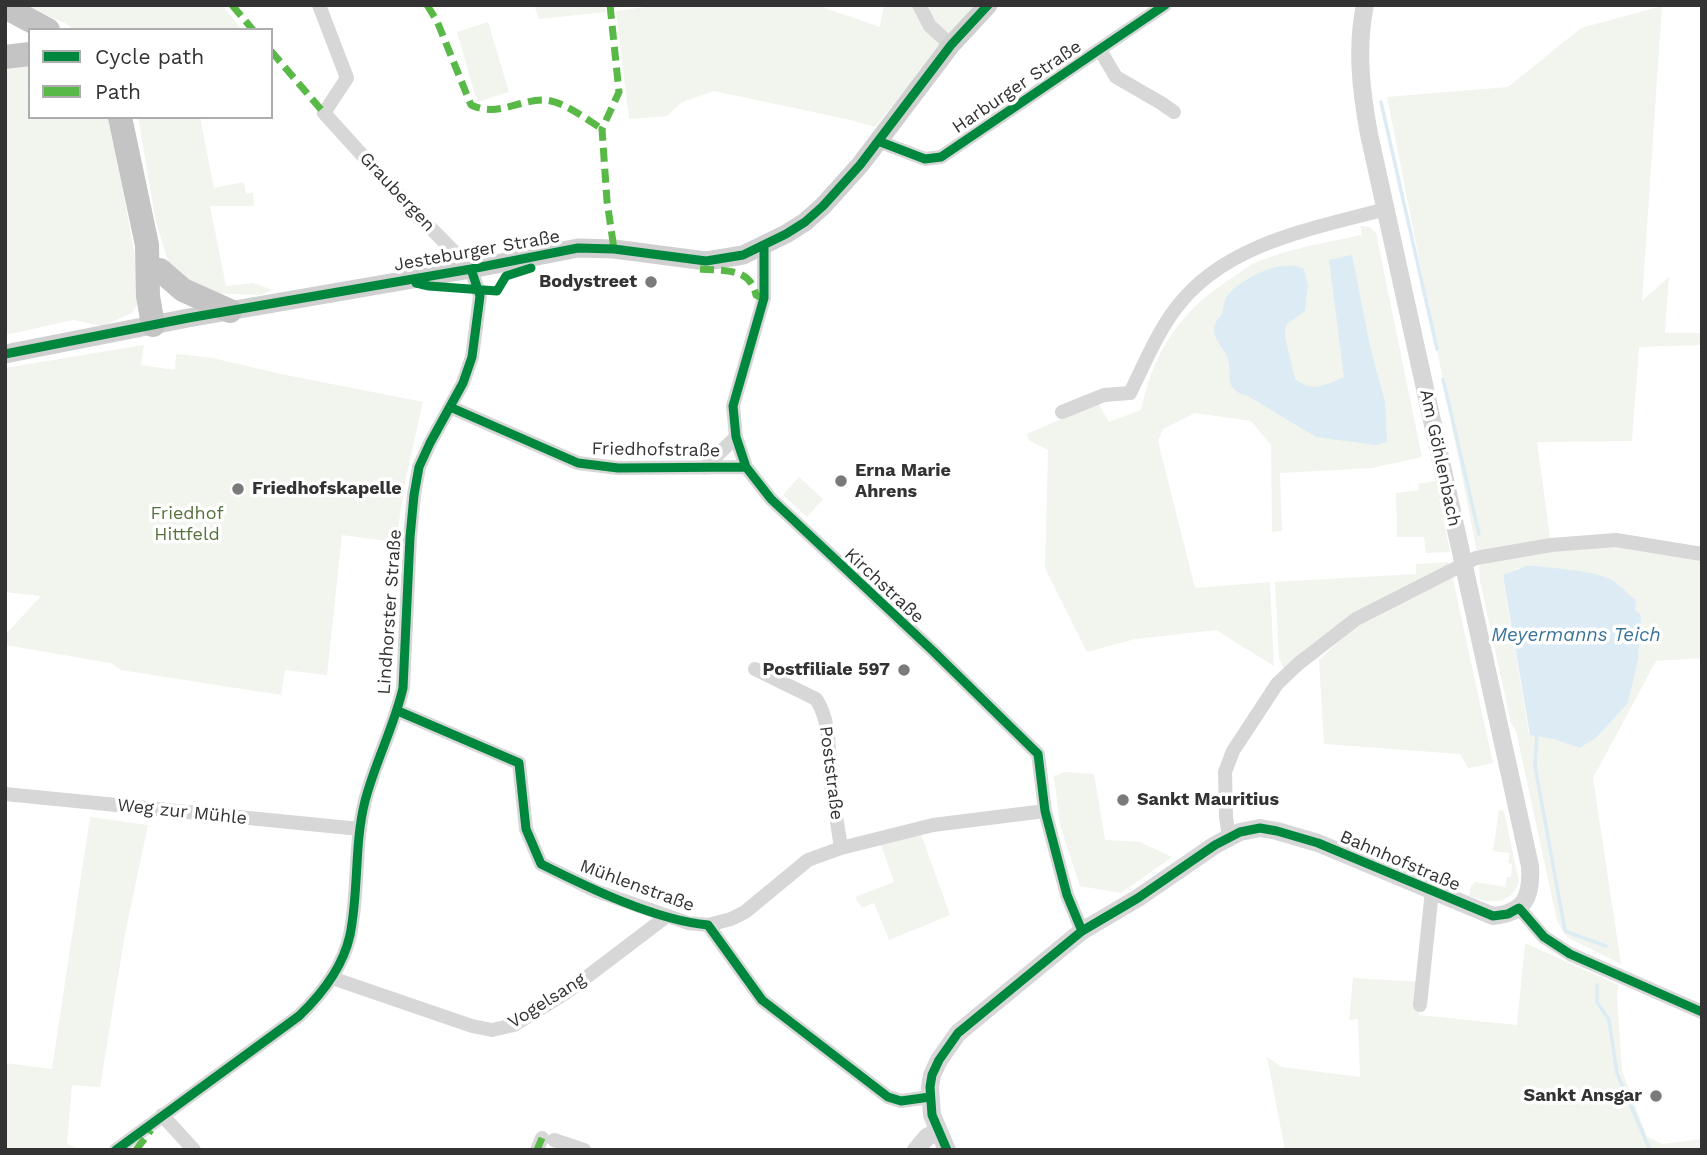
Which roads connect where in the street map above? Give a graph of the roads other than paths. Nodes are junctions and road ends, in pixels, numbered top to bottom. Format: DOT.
graph roads {
  1 [pos="319,5"];
  2 [pos="919,5"];
  3 [pos="988,5"];
  4 [pos="1165,5"];
  5 [pos="1365,5"];
  6 [pos="5,7"];
  7 [pos="44,28"];
  8 [pos="951,45"];
  9 [pos="1100,50"];
  10 [pos="28,54"];
  11 [pos="5,57"];
  12 [pos="1174,113"];
  13 [pos="120,119"];
  14 [pos="878,141"];
  15 [pos="1386,209"];
  16 [pos="147,245"];
  17 [pos="764,246"];
  18 [pos="160,270"];
  19 [pos="471,270"];
  20 [pos="230,311"];
  21 [pos="157,324"];
  22 [pos="5,354"];
  23 [pos="450,407"];
  24 [pos="1062,412"];
  25 [pos="736,437"];
  26 [pos="746,467"];
  27 [pos="704,468"];
  28 [pos="1702,554"];
  29 [pos="1462,565"];
  30 [pos="755,669"];
  31 [pos="398,711"];
  32 [pos="5,794"];
  33 [pos="1045,811"];
  34 [pos="359,829"];
  35 [pos="1229,837"];
  36 [pos="841,848"];
  37 [pos="1432,891"];
  38 [pos="1519,908"];
  39 [pos="667,916"];
  40 [pos="708,925"];
  41 [pos="1082,931"];
  42 [pos="332,978"];
  43 [pos="1420,1005"];
  44 [pos="1702,1012"];
  45 [pos="930,1097"];
  46 [pos="162,1115"];
  47 [pos="938,1131"];
  48 [pos="544,1143"];
  49 [pos="116,1150"];
  50 [pos="194,1150"];
  51 [pos="584,1150"];
  52 [pos="916,1150"];
  53 [pos="947,1150"];
  1 -- 19 [label="street, Graubergen"];
  2 -- 8 [label="street"];
  3 -- 8 [label="main road, Jesteburger Straße"];
  4 -- 9 [label="street, Harburger Straße"];
  5 -- 15 [label="street, Am Göhlenbach"];
  6 -- 7 [label="highway"];
  8 -- 14 [label="main road, Jesteburger Straße"];
  9 -- 12 [label="street, Harburger Straße"];
  9 -- 14 [label="street, Harburger Straße"];
  10 -- 11 [label="highway"];
  13 -- 16 [label="highway"];
  14 -- 17 [label="main road, Jesteburger Straße"];
  15 -- 24 [label="street"];
  15 -- 29 [label="street, Am Göhlenbach"];
  16 -- 18 [label="highway"];
  16 -- 21 [label="highway"];
  17 -- 19 [label="main road, Jesteburger Straße"];
  17 -- 25 [label="street, Kirchstraße"];
  18 -- 20 [label="highway"];
  18 -- 21 [label="highway"];
  19 -- 20 [label="main road, Jesteburger Straße"];
  19 -- 23 [label="street, Lindhorster Straße"];
  20 -- 21 [label="main road, Jesteburger Straße"];
  21 -- 22 [label="main road, Jesteburger Straße"];
  23 -- 27 [label="street, Friedhofstraße"];
  23 -- 31 [label="street, Lindhorster Straße"];
  25 -- 26 [label="street, Kirchstraße"];
  25 -- 27 [label="street, Friedhofstraße"];
  26 -- 27 [label="street, Friedhofstraße"];
  26 -- 33 [label="street, Kirchstraße"];
  28 -- 29 [label="street"];
  29 -- 35 [label="street"];
  29 -- 38 [label="street, Am Göhlenbach"];
  30 -- 36 [label="street, Poststraße"];
  31 -- 34 [label="street, Lindhorster Straße"];
  31 -- 39 [label="street, Mühlenstraße"];
  32 -- 34 [label="street, Weg zur Mühle"];
  33 -- 36 [label="street"];
  33 -- 41 [label="street, Kirchstraße"];
  34 -- 42 [label="street, Lindhorster Straße"];
  35 -- 37 [label="street, Bahnhofstraße"];
  35 -- 41 [label="street, Bahnhofstraße"];
  36 -- 40 [label="street"];
  37 -- 38 [label="street, Bahnhofstraße"];
  37 -- 43 [label="street"];
  38 -- 44 [label="street"];
  39 -- 40 [label="street, Mühlenstraße"];
  39 -- 42 [label="street, Vogelsang"];
  40 -- 45 [label="street, Mühlenstraße"];
  41 -- 45 [label="street, Bahnhofstraße"];
  42 -- 46 [label="street, Lindhorster Straße"];
  45 -- 47 [label="street"];
  46 -- 49 [label="street, Lindhorster Straße"];
  46 -- 50 [label="street"];
  47 -- 52 [label="street"];
  47 -- 53 [label="street"];
  48 -- 51 [label="street"];
}
